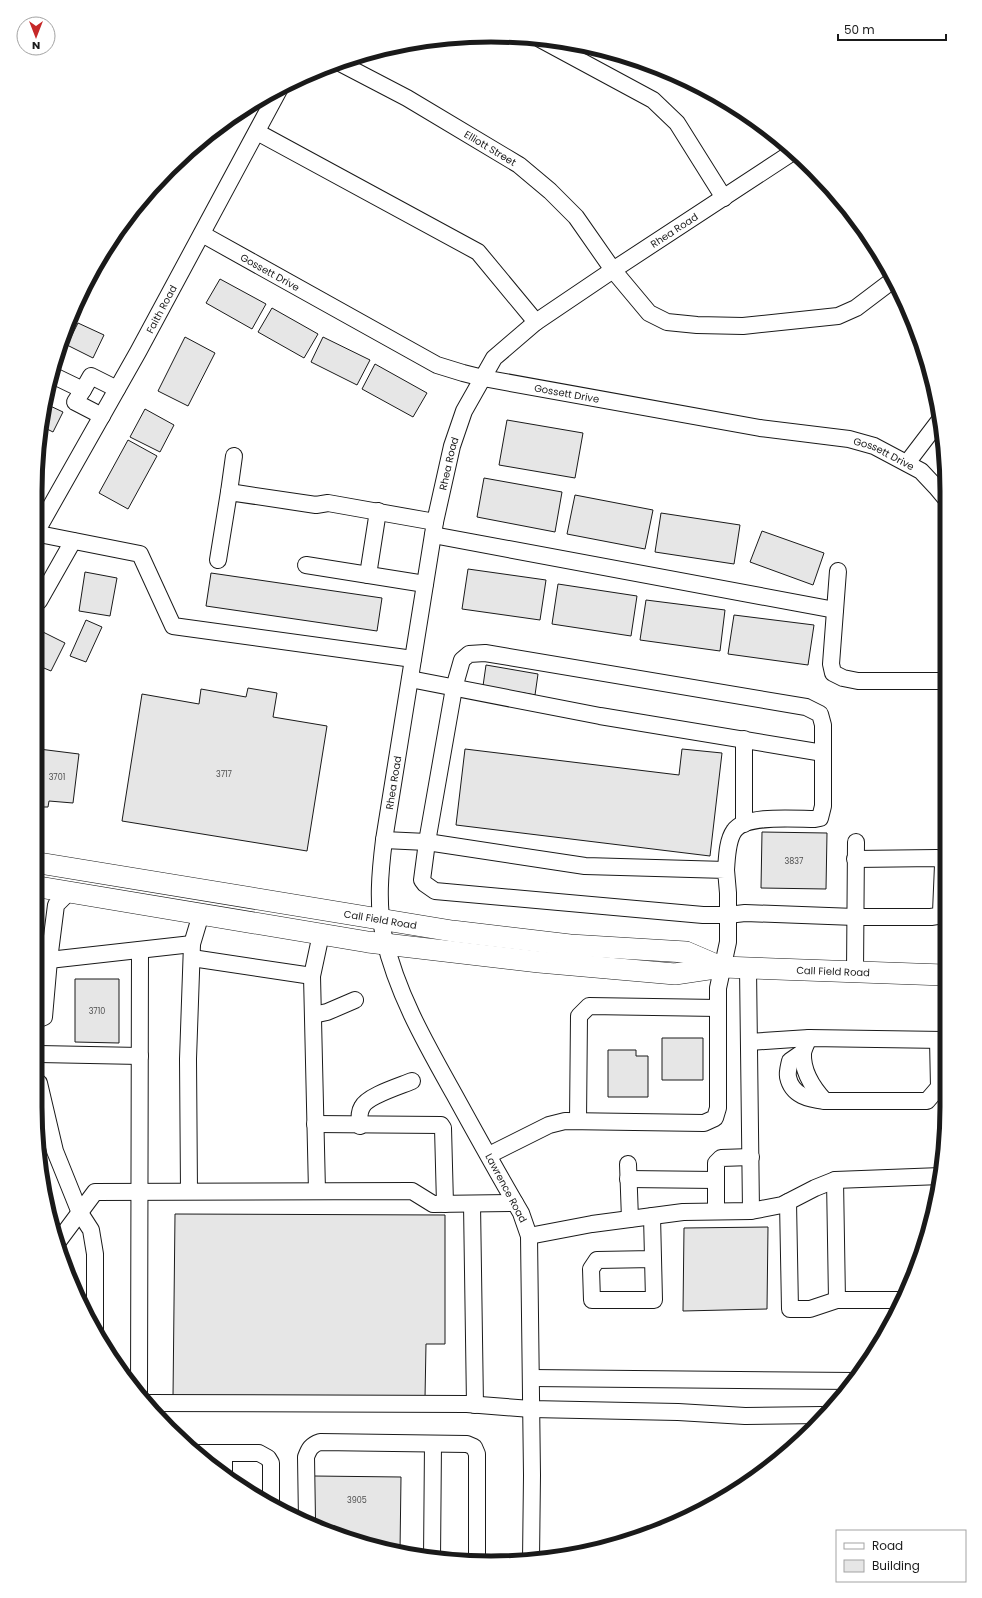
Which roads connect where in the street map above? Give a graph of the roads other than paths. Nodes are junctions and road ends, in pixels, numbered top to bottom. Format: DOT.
graph roads {
  1 [pos="554,47"];
  2 [pos="346,66"];
  3 [pos="275,97"];
  4 [pos="258,132"];
  5 [pos="789,155"];
  6 [pos="724,198"];
  7 [pos="202,234"];
  8 [pos="613,270"];
  9 [pos="889,283"];
  10 [pos="536,322"];
  11 [pos="57,377"];
  12 [pos="483,378"];
  13 [pos="117,389"];
  14 [pos="83,390"];
  15 [pos="102,416"];
  16 [pos="935,426"];
  17 [pos="234,456"];
  18 [pos="907,463"];
  19 [pos="229,492"];
  20 [pos="940,492"];
  21 [pos="378,512"];
  22 [pos="42,521"];
  23 [pos="42,525"];
  24 [pos="434,529"];
  25 [pos="73,540"];
  26 [pos="218,560"];
  27 [pos="306,565"];
  28 [pos="838,571"];
  29 [pos="368,575"];
  30 [pos="425,584"];
  31 [pos="42,596"];
  32 [pos="835,610"];
  33 [pos="413,659"];
  34 [pos="410,679"];
  35 [pos="940,681"];
  36 [pos="454,688"];
  37 [pos="744,739"];
  38 [pos="823,753"];
  39 [pos="744,824"];
  40 [pos="384,840"];
  41 [pos="426,842"];
  42 [pos="856,842"];
  43 [pos="856,859"];
  44 [pos="940,860"];
  45 [pos="42,864"];
  46 [pos="73,869"];
  47 [pos="726,870"];
  48 [pos="42,888"];
  49 [pos="208,891"];
  50 [pos="69,892"];
  51 [pos="940,913"];
  52 [pos="201,914"];
  53 [pos="728,915"];
  54 [pos="856,917"];
  55 [pos="46,927"];
  56 [pos="384,933"];
  57 [pos="321,934"];
  58 [pos="140,950"];
  59 [pos="192,951"];
  60 [pos="49,960"];
  61 [pos="722,967"];
  62 [pos="748,968"];
  63 [pos="855,972"];
  64 [pos="940,975"];
  65 [pos="312,976"];
  66 [pos="355,1000"];
  67 [pos="718,1008"];
  68 [pos="313,1015"];
  69 [pos="42,1018"];
  70 [pos="940,1040"];
  71 [pos="749,1042"];
  72 [pos="806,1045"];
  73 [pos="42,1054"];
  74 [pos="140,1056"];
  75 [pos="940,1064"];
  76 [pos="412,1081"];
  77 [pos="42,1096"];
  78 [pos="578,1121"];
  79 [pos="315,1124"];
  80 [pos="360,1126"];
  81 [pos="489,1156"];
  82 [pos="751,1157"];
  83 [pos="934,1176"];
  84 [pos="716,1180"];
  85 [pos="835,1180"];
  86 [pos="317,1191"];
  87 [pos="140,1192"];
  88 [pos="189,1192"];
  89 [pos="788,1202"];
  90 [pos="445,1204"];
  91 [pos="472,1204"];
  92 [pos="515,1204"];
  93 [pos="716,1211"];
  94 [pos="751,1211"];
  95 [pos="80,1213"];
  96 [pos="652,1216"];
  97 [pos="630,1219"];
  98 [pos="529,1236"];
  99 [pos="62,1238"];
  100 [pos="653,1259"];
  101 [pos="837,1300"];
  102 [pos="897,1300"];
  103 [pos="95,1319"];
  104 [pos="531,1378"];
  105 [pos="846,1381"];
  106 [pos="139,1385"];
  107 [pos="153,1403"];
  108 [pos="475,1405"];
  109 [pos="531,1409"];
  110 [pos="817,1415"];
  111 [pos="433,1444"];
  112 [pos="205,1453"];
  113 [pos="224,1453"];
  114 [pos="224,1467"];
  115 [pos="271,1499"];
  116 [pos="307,1517"];
  117 [pos="432,1552"];
  118 [pos="531,1554"];
  119 [pos="477,1556"];
  1 -- 6 [label="street"];
  2 -- 8 [label="street, Elliott Street"];
  3 -- 4 [label="street, Faith Road"];
  4 -- 7 [label="street, Faith Road"];
  4 -- 10 [label="street"];
  5 -- 6 [label="street, Rhea Road"];
  6 -- 8 [label="street, Rhea Road"];
  7 -- 12 [label="street, Gossett Drive"];
  7 -- 13 [label="street, Faith Road"];
  8 -- 9 [label="street, Elliott Street"];
  8 -- 10 [label="street, Rhea Road"];
  10 -- 12 [label="street, Rhea Road"];
  11 -- 14 [label="street"];
  12 -- 18 [label="street, Gossett Drive"];
  12 -- 24 [label="street, Rhea Road"];
  13 -- 14 [label="street"];
  13 -- 15 [label="street, Faith Road"];
  14 -- 15 [label="street"];
  15 -- 22 [label="street, Faith Road"];
  16 -- 18 [label="street"];
  17 -- 19 [label="street"];
  18 -- 20 [label="street, Gossett Drive"];
  19 -- 21 [label="street"];
  19 -- 26 [label="street"];
  21 -- 24 [label="street"];
  21 -- 29 [label="street"];
  23 -- 25 [label="street"];
  24 -- 30 [label="street, Rhea Road"];
  24 -- 32 [label="street"];
  25 -- 31 [label="street"];
  25 -- 33 [label="street"];
  27 -- 29 [label="street"];
  28 -- 32 [label="street"];
  29 -- 30 [label="street"];
  30 -- 33 [label="street, Rhea Road"];
  32 -- 35 [label="street"];
  33 -- 34 [label="street, Rhea Road"];
  34 -- 36 [label="street"];
  34 -- 40 [label="street, Rhea Road"];
  36 -- 37 [label="street"];
  36 -- 38 [label="street"];
  36 -- 41 [label="street"];
  37 -- 38 [label="street"];
  37 -- 39 [label="street"];
  38 -- 39 [label="street"];
  39 -- 47 [label="street"];
  40 -- 41 [label="street"];
  40 -- 56 [label="street, Rhea Road"];
  41 -- 47 [label="street"];
  41 -- 53 [label="street"];
  42 -- 43 [label="street"];
  43 -- 44 [label="street"];
  43 -- 54 [label="street"];
  45 -- 46 [label="main road, Call Field Road"];
  46 -- 49 [label="main road, Call Field Road"];
  46 -- 50 [label="main road"];
  47 -- 53 [label="street"];
  48 -- 50 [label="main road, Call Field Road"];
  49 -- 52 [label="main road"];
  49 -- 56 [label="main road, Call Field Road"];
  50 -- 52 [label="main road, Call Field Road"];
  50 -- 55 [label="street"];
  51 -- 54 [label="street"];
  52 -- 57 [label="main road, Call Field Road"];
  52 -- 59 [label="street"];
  53 -- 54 [label="street"];
  53 -- 61 [label="street"];
  54 -- 63 [label="street"];
  55 -- 60 [label="street"];
  56 -- 57 [label="main road, Call Field Road"];
  56 -- 61 [label="main road, Call Field Road"];
  56 -- 81 [label="street, Lawrence Road"];
  57 -- 65 [label="street"];
  58 -- 59 [label="street"];
  58 -- 60 [label="street"];
  58 -- 74 [label="street"];
  59 -- 65 [label="street"];
  59 -- 88 [label="street"];
  60 -- 69 [label="street"];
  61 -- 62 [label="main road, Call Field Road"];
  61 -- 67 [label="street"];
  62 -- 63 [label="main road, Call Field Road"];
  62 -- 71 [label="street"];
  63 -- 64 [label="main road, Call Field Road"];
  65 -- 68 [label="street"];
  66 -- 68 [label="street"];
  67 -- 78 [label="street"];
  67 -- 78 [label="street"];
  68 -- 79 [label="street"];
  70 -- 72 [label="street"];
  71 -- 72 [label="street"];
  71 -- 82 [label="street"];
  72 -- 75 [label="street"];
  73 -- 74 [label="street"];
  74 -- 87 [label="street"];
  76 -- 80 [label="street"];
  77 -- 95 [label="street"];
  78 -- 81 [label="street"];
  79 -- 80 [label="street"];
  79 -- 86 [label="street"];
  80 -- 90 [label="street"];
  81 -- 92 [label="street, Lawrence Road"];
  82 -- 84 [label="street"];
  82 -- 94 [label="street"];
  83 -- 85 [label="street"];
  84 -- 93 [label="street"];
  84 -- 97 [label="street"];
  85 -- 89 [label="street"];
  85 -- 101 [label="street"];
  86 -- 88 [label="street"];
  86 -- 90 [label="street"];
  87 -- 88 [label="street"];
  87 -- 95 [label="street"];
  87 -- 106 [label="street"];
  89 -- 94 [label="street"];
  89 -- 101 [label="street"];
  90 -- 91 [label="street"];
  91 -- 92 [label="street"];
  91 -- 108 [label="street"];
  92 -- 98 [label="street, Lawrence Road"];
  93 -- 94 [label="street"];
  93 -- 96 [label="street"];
  95 -- 99 [label="street"];
  95 -- 103 [label="street"];
  96 -- 97 [label="street"];
  96 -- 100 [label="street"];
  97 -- 98 [label="street"];
  98 -- 104 [label="street, Lawrence Road"];
  100 -- 100 [label="street"];
  101 -- 102 [label="street"];
  104 -- 105 [label="street"];
  104 -- 109 [label="street, Lawrence Road"];
  107 -- 108 [label="street"];
  108 -- 109 [label="street"];
  109 -- 110 [label="street"];
  109 -- 118 [label="street, Lawrence Road"];
  111 -- 116 [label="street"];
  111 -- 117 [label="street"];
  111 -- 119 [label="street"];
  112 -- 113 [label="street"];
  113 -- 114 [label="street"];
  113 -- 115 [label="street"];
}
